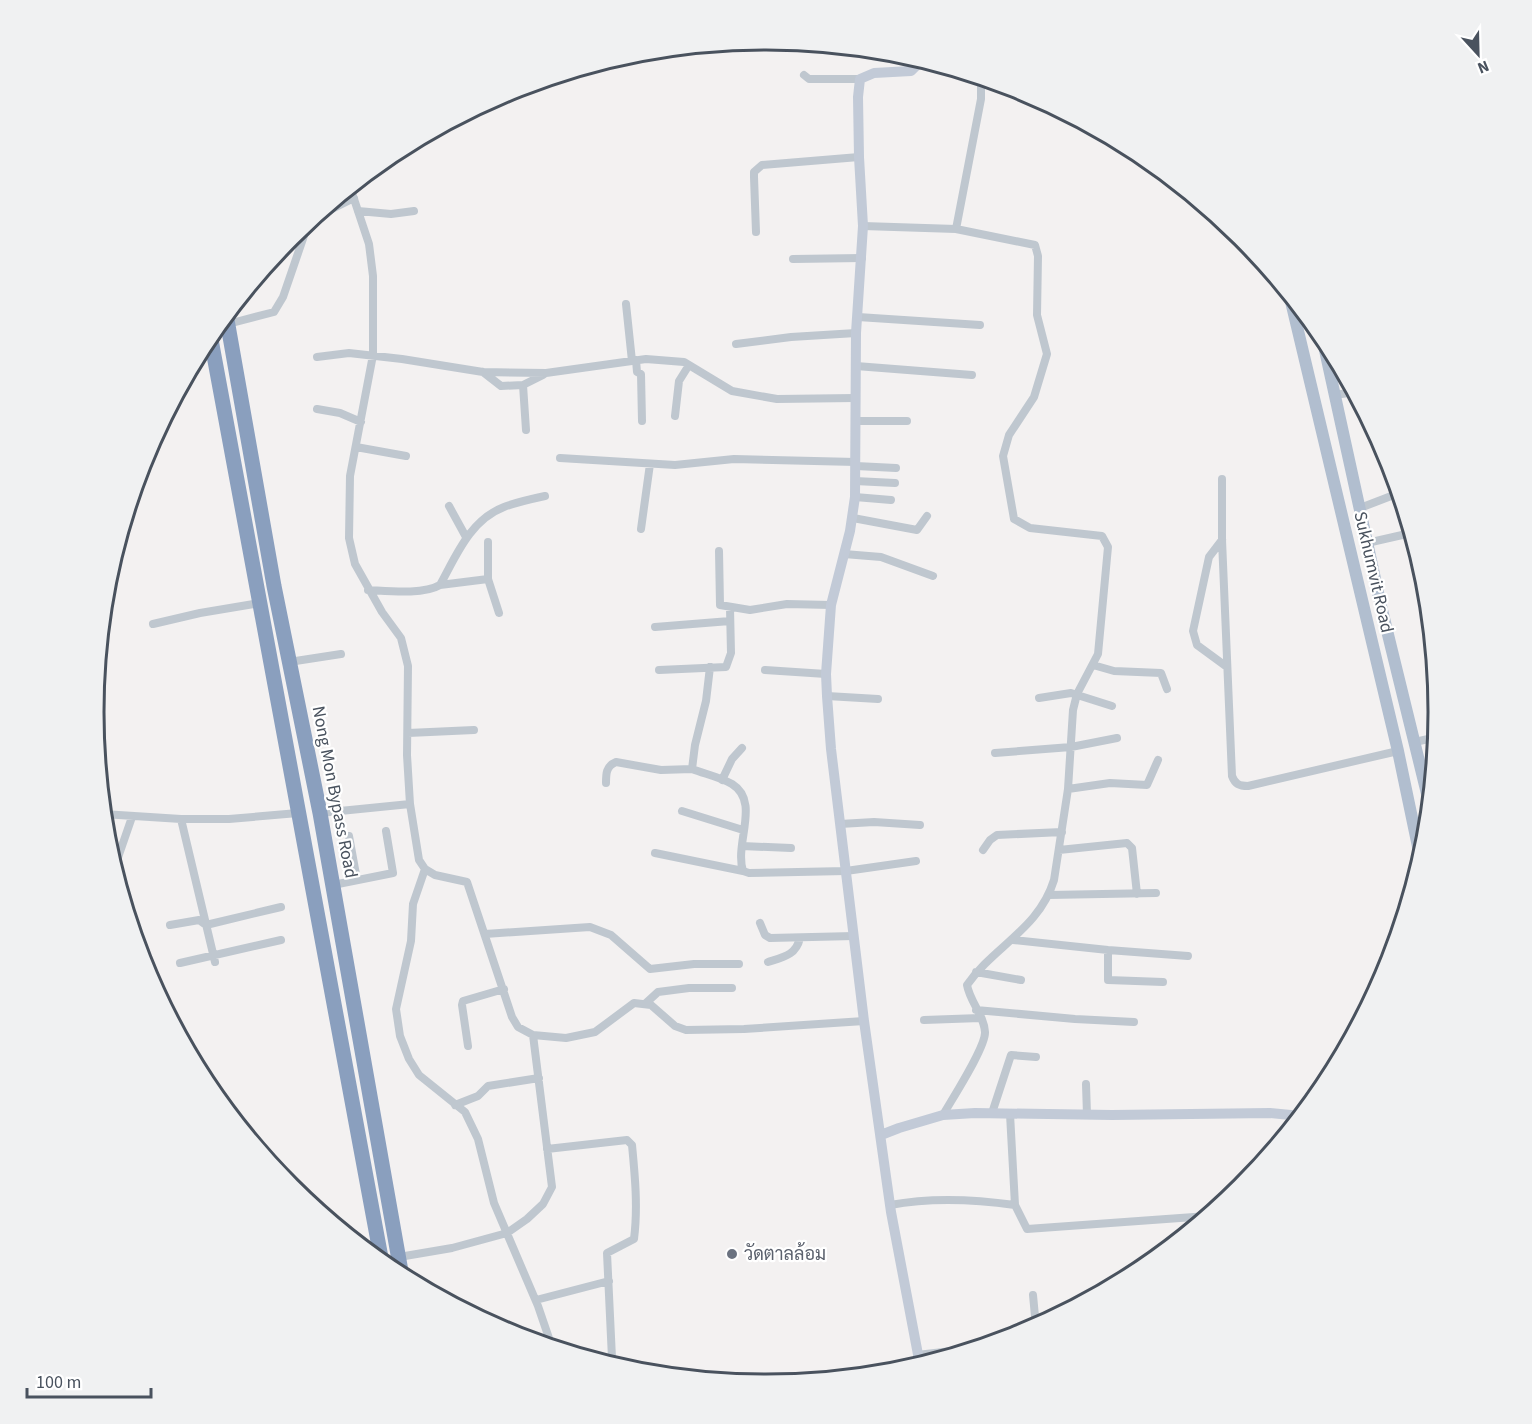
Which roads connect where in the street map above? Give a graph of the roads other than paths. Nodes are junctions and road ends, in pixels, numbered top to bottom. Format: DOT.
graph roads {
  1 [pos="915,67"];
  2 [pos="804,75"];
  3 [pos="860,79"];
  4 [pos="981,86"];
  5 [pos="859,157"];
  6 [pos="353,194"];
  7 [pos="354,198"];
  8 [pos="344,202"];
  9 [pos="358,211"];
  10 [pos="414,212"];
  11 [pos="863,226"];
  12 [pos="956,229"];
  13 [pos="756,232"];
  14 [pos="303,239"];
  15 [pos="862,258"];
  16 [pos="793,259"];
  17 [pos="627,304"];
  18 [pos="1293,311"];
  19 [pos="858,317"];
  20 [pos="234,318"];
  21 [pos="980,325"];
  22 [pos="228,326"];
  23 [pos="856,333"];
  24 [pos="736,344"];
  25 [pos="213,348"];
  26 [pos="373,356"];
  27 [pos="316,357"];
  28 [pos="634,361"];
  29 [pos="1327,361"];
  30 [pos="689,365"];
  31 [pos="856,366"];
  32 [pos="483,372"];
  33 [pos="546,373"];
  34 [pos="972,375"];
  35 [pos="523,385"];
  36 [pos="1346,393"];
  37 [pos="1335,395"];
  38 [pos="855,398"];
  39 [pos="316,409"];
  40 [pos="675,416"];
  41 [pos="642,421"];
  42 [pos="855,421"];
  43 [pos="907,421"];
  44 [pos="361,422"];
  45 [pos="526,430"];
  46 [pos="356,447"];
  47 [pos="406,456"];
  48 [pos="560,458"];
  49 [pos="650,464"];
  50 [pos="856,464"];
  51 [pos="896,468"];
  52 [pos="1222,479"];
  53 [pos="855,481"];
  54 [pos="895,483"];
  55 [pos="545,496"];
  56 [pos="1392,496"];
  57 [pos="855,497"];
  58 [pos="891,500"];
  59 [pos="449,506"];
  60 [pos="1360,508"];
  61 [pos="927,516"];
  62 [pos="853,518"];
  63 [pos="641,529"];
  64 [pos="1404,535"];
  65 [pos="466,537"];
  66 [pos="1222,540"];
  67 [pos="488,542"];
  68 [pos="1367,543"];
  69 [pos="719,551"];
  70 [pos="844,554"];
  71 [pos="933,576"];
  72 [pos="488,579"];
  73 [pos="440,585"];
  74 [pos="368,590"];
  75 [pos="260,603"];
  76 [pos="831,605"];
  77 [pos="730,608"];
  78 [pos="499,614"];
  79 [pos="730,621"];
  80 [pos="153,624"];
  81 [pos="655,627"];
  82 [pos="341,654"];
  83 [pos="289,662"];
  84 [pos="1093,665"];
  85 [pos="1227,666"];
  86 [pos="710,667"];
  87 [pos="658,669"];
  88 [pos="765,670"];
  89 [pos="826,674"];
  90 [pos="1167,688"];
  91 [pos="1077,694"];
  92 [pos="827,696"];
  93 [pos="1039,698"];
  94 [pos="878,699"];
  95 [pos="1112,706"];
  96 [pos="474,730"];
  97 [pos="408,733"];
  98 [pos="1117,738"];
  99 [pos="1427,739"];
  100 [pos="1415,742"];
  101 [pos="1071,747"];
  102 [pos="742,748"];
  103 [pos="1398,751"];
  104 [pos="995,753"];
  105 [pos="1158,760"];
  106 [pos="692,769"];
  107 [pos="722,780"];
  108 [pos="606,783"];
  109 [pos="1424,783"];
  110 [pos="1068,789"];
  111 [pos="410,804"];
  112 [pos="682,811"];
  113 [pos="298,813"];
  114 [pos="320,813"];
  115 [pos="112,815"];
  116 [pos="132,817"];
  117 [pos="182,819"];
  118 [pos="840,824"];
  119 [pos="920,825"];
  120 [pos="743,830"];
  121 [pos="386,831"];
  122 [pos="1062,832"];
  123 [pos="350,836"];
  124 [pos="1416,839"];
  125 [pos="742,846"];
  126 [pos="791,848"];
  127 [pos="983,850"];
  128 [pos="1059,850"];
  129 [pos="655,853"];
  130 [pos="119,854"];
  131 [pos="916,861"];
  132 [pos="425,869"];
  133 [pos="743,871"];
  134 [pos="846,871"];
  135 [pos="357,880"];
  136 [pos="333,885"];
  137 [pos="1156,893"];
  138 [pos="1137,894"];
  139 [pos="1049,895"];
  140 [pos="281,907"];
  141 [pos="760,923"];
  142 [pos="170,925"];
  143 [pos="206,925"];
  144 [pos="485,934"];
  145 [pos="854,936"];
  146 [pos="800,938"];
  147 [pos="281,940"];
  148 [pos="1012,940"];
  149 [pos="1108,950"];
  150 [pos="1188,956"];
  151 [pos="214,959"];
  152 [pos="768,962"];
  153 [pos="180,963"];
  154 [pos="739,964"];
  155 [pos="976,972"];
  156 [pos="1021,980"];
  157 [pos="1163,982"];
  158 [pos="732,988"];
  159 [pos="504,989"];
  160 [pos="351,990"];
  161 [pos="332,994"];
  162 [pos="646,1004"];
  163 [pos="976,1010"];
  164 [pos="980,1018"];
  165 [pos="924,1020"];
  166 [pos="864,1021"];
  167 [pos="1134,1022"];
  168 [pos="532,1035"];
  169 [pos="468,1046"];
  170 [pos="1036,1057"];
  171 [pos="539,1078"];
  172 [pos="1086,1084"];
  173 [pos="455,1106"];
  174 [pos="992,1113"];
  175 [pos="1010,1114"];
  176 [pos="944,1115"];
  177 [pos="1087,1115"];
  178 [pos="1292,1115"];
  179 [pos="881,1135"];
  180 [pos="547,1149"];
  181 [pos="890,1205"];
  182 [pos="1015,1205"];
  183 [pos="1195,1217"];
  184 [pos="507,1233"];
  185 [pos="380,1250"];
  186 [pos="399,1257"];
  187 [pos="400,1264"];
  188 [pos="609,1281"];
  189 [pos="1033,1294"];
  190 [pos="536,1300"];
  191 [pos="1035,1317"];
  192 [pos="549,1337"];
  193 [pos="612,1356"];
  194 [pos="917,1357"];
  1 -- 3 [label="street"];
  2 -- 3 [label="street"];
  3 -- 5 [label="street"];
  4 -- 12 [label="street"];
  5 -- 11 [label="street"];
  5 -- 13 [label="street"];
  6 -- 7 [label="street"];
  7 -- 8 [label="street"];
  7 -- 9 [label="street"];
  9 -- 10 [label="street"];
  9 -- 26 [label="street"];
  11 -- 12 [label="street"];
  11 -- 15 [label="street"];
  12 -- 84 [label="street"];
  14 -- 20 [label="street"];
  15 -- 16 [label="street"];
  15 -- 19 [label="street"];
  17 -- 28 [label="street"];
  18 -- 103 [label="main road, Sukhumvit Road"];
  19 -- 21 [label="street"];
  19 -- 23 [label="street"];
  22 -- 83 [label="highway, Nong Mon Bypass Road"];
  23 -- 24 [label="street"];
  23 -- 31 [label="street"];
  25 -- 75 [label="highway"];
  26 -- 27 [label="street"];
  26 -- 32 [label="street"];
  26 -- 44 [label="street"];
  28 -- 30 [label="street"];
  28 -- 33 [label="street"];
  28 -- 41 [label="street"];
  29 -- 37 [label="main road, Sukhumvit Road"];
  30 -- 38 [label="street"];
  30 -- 40 [label="street"];
  31 -- 34 [label="street"];
  31 -- 38 [label="street"];
  32 -- 33 [label="street"];
  32 -- 35 [label="street"];
  33 -- 35 [label="street"];
  35 -- 45 [label="street"];
  36 -- 37 [label="street"];
  37 -- 60 [label="main road, Sukhumvit Road"];
  38 -- 42 [label="street"];
  39 -- 44 [label="street"];
  42 -- 43 [label="street"];
  42 -- 50 [label="street"];
  44 -- 46 [label="street"];
  46 -- 47 [label="street"];
  46 -- 74 [label="street"];
  48 -- 49 [label="street"];
  49 -- 50 [label="street"];
  49 -- 63 [label="street"];
  50 -- 51 [label="street"];
  50 -- 53 [label="street"];
  52 -- 66 [label="street"];
  53 -- 54 [label="street"];
  53 -- 57 [label="street"];
  55 -- 65 [label="street"];
  56 -- 60 [label="street"];
  57 -- 58 [label="street"];
  57 -- 62 [label="street"];
  59 -- 65 [label="street"];
  60 -- 68 [label="main road, Sukhumvit Road"];
  61 -- 62 [label="street"];
  62 -- 70 [label="street"];
  64 -- 68 [label="street"];
  65 -- 73 [label="street"];
  66 -- 85 [label="street"];
  66 -- 85 [label="street"];
  67 -- 72 [label="street"];
  68 -- 100 [label="main road, Sukhumvit Road"];
  69 -- 77 [label="street"];
  70 -- 71 [label="street"];
  70 -- 76 [label="street"];
  72 -- 73 [label="street"];
  72 -- 78 [label="street"];
  73 -- 74 [label="street"];
  74 -- 97 [label="street"];
  75 -- 80 [label="street"];
  75 -- 113 [label="highway"];
  76 -- 77 [label="street"];
  76 -- 89 [label="street"];
  77 -- 79 [label="street"];
  79 -- 81 [label="street"];
  79 -- 86 [label="street"];
  82 -- 83 [label="street"];
  83 -- 114 [label="highway, Nong Mon Bypass Road"];
  84 -- 90 [label="street"];
  84 -- 91 [label="street"];
  85 -- 103 [label="street"];
  86 -- 87 [label="street"];
  86 -- 106 [label="street"];
  88 -- 89 [label="street"];
  89 -- 92 [label="street"];
  91 -- 93 [label="street"];
  91 -- 95 [label="street"];
  91 -- 101 [label="street"];
  92 -- 94 [label="street"];
  92 -- 118 [label="street"];
  96 -- 97 [label="street"];
  97 -- 111 [label="street"];
  98 -- 101 [label="street"];
  99 -- 100 [label="street"];
  100 -- 109 [label="main road, Sukhumvit Road"];
  101 -- 104 [label="street"];
  101 -- 110 [label="street"];
  102 -- 107 [label="street"];
  103 -- 124 [label="main road, Sukhumvit Road"];
  105 -- 110 [label="street"];
  106 -- 107 [label="street"];
  106 -- 108 [label="street"];
  107 -- 120 [label="street"];
  110 -- 122 [label="street"];
  111 -- 114 [label="street"];
  111 -- 132 [label="street"];
  112 -- 120 [label="street"];
  113 -- 117 [label="street"];
  113 -- 161 [label="highway"];
  114 -- 136 [label="highway, Nong Mon Bypass Road"];
  115 -- 116 [label="street"];
  116 -- 117 [label="street"];
  116 -- 130 [label="street"];
  117 -- 143 [label="street"];
  118 -- 119 [label="street"];
  118 -- 134 [label="street"];
  120 -- 125 [label="street"];
  121 -- 135 [label="street"];
  122 -- 127 [label="street"];
  122 -- 128 [label="street"];
  123 -- 135 [label="street"];
  125 -- 126 [label="street"];
  125 -- 133 [label="street"];
  128 -- 138 [label="street"];
  128 -- 139 [label="street"];
  129 -- 133 [label="street"];
  131 -- 134 [label="street"];
  132 -- 144 [label="street"];
  132 -- 173 [label="street"];
  133 -- 134 [label="street"];
  134 -- 145 [label="street"];
  135 -- 136 [label="street"];
  136 -- 160 [label="highway, Nong Mon Bypass Road"];
  137 -- 138 [label="street"];
  138 -- 139 [label="street"];
  139 -- 148 [label="street"];
  140 -- 143 [label="street"];
  141 -- 146 [label="street"];
  142 -- 143 [label="street"];
  143 -- 151 [label="street"];
  144 -- 154 [label="street"];
  144 -- 159 [label="street"];
  145 -- 146 [label="street"];
  145 -- 166 [label="street"];
  146 -- 152 [label="street"];
  147 -- 151 [label="street"];
  148 -- 149 [label="street"];
  148 -- 155 [label="street"];
  149 -- 150 [label="street"];
  149 -- 157 [label="street"];
  151 -- 153 [label="street"];
  155 -- 156 [label="street"];
  155 -- 163 [label="street"];
  158 -- 162 [label="street"];
  159 -- 168 [label="street"];
  159 -- 169 [label="street"];
  160 -- 161 [label="highway"];
  160 -- 186 [label="highway, Nong Mon Bypass Road"];
  161 -- 185 [label="highway"];
  162 -- 166 [label="street"];
  162 -- 168 [label="street"];
  163 -- 164 [label="street"];
  163 -- 167 [label="street"];
  164 -- 165 [label="street"];
  164 -- 176 [label="street"];
  166 -- 179 [label="street"];
  168 -- 171 [label="street"];
  170 -- 174 [label="street"];
  171 -- 173 [label="street"];
  171 -- 180 [label="street"];
  172 -- 177 [label="street"];
  173 -- 184 [label="street"];
  174 -- 175 [label="street"];
  174 -- 176 [label="street"];
  175 -- 177 [label="street"];
  175 -- 182 [label="street"];
  176 -- 179 [label="street"];
  177 -- 178 [label="street"];
  179 -- 181 [label="street"];
  180 -- 184 [label="street"];
  180 -- 188 [label="street"];
  181 -- 182 [label="street"];
  181 -- 194 [label="street"];
  182 -- 183 [label="street"];
  184 -- 186 [label="street"];
  184 -- 190 [label="street"];
  186 -- 187 [label="highway, Nong Mon Bypass Road"];
  188 -- 190 [label="street"];
  188 -- 193 [label="street"];
  189 -- 191 [label="street"];
  190 -- 192 [label="street"];
}
